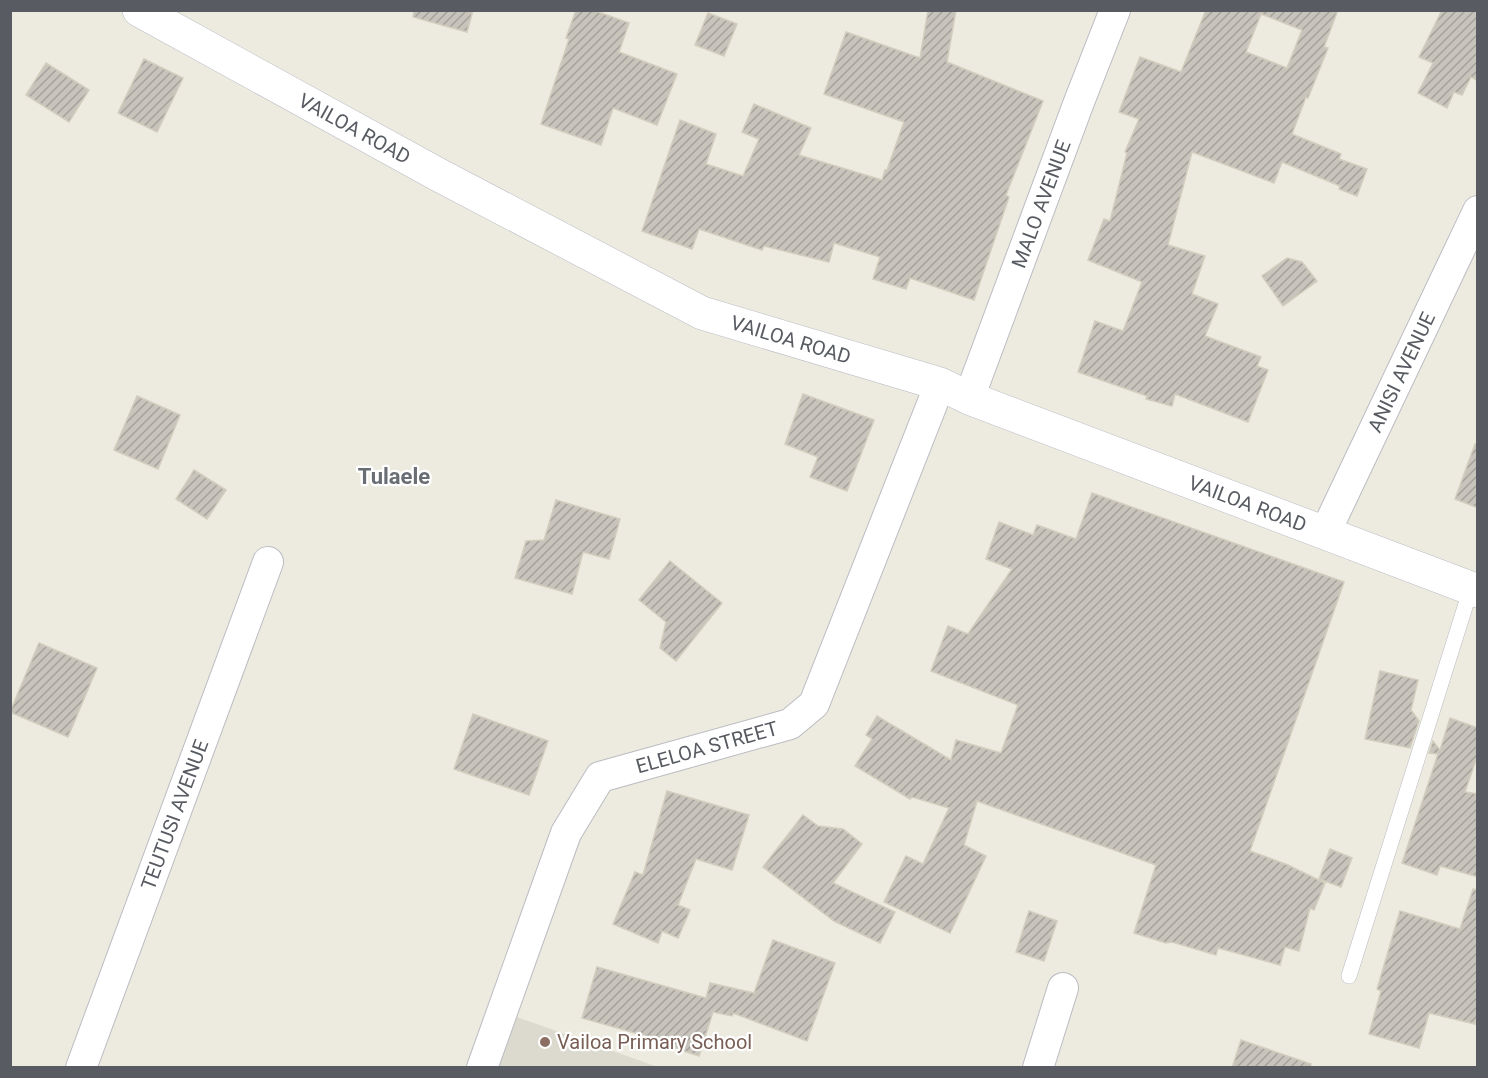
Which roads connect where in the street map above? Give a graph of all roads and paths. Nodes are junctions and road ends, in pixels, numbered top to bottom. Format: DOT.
graph roads {
  1 [pos="139,10"];
  2 [pos="1115,10"];
  3 [pos="1478,211"];
  4 [pos="940,384"];
  5 [pos="969,398"];
  6 [pos="1325,533"];
  7 [pos="268,562"];
  8 [pos="1474,590"];
  9 [pos="1349,976"];
  10 [pos="1063,988"];
  11 [pos="81,1068"];
  12 [pos="482,1068"];
  13 [pos="1038,1068"];
  1 -- 4 [label="main road, VAILOA ROAD"];
  2 -- 5 [label="street, MALO AVENUE"];
  3 -- 6 [label="street, ANISI AVENUE"];
  4 -- 5 [label="main road, VAILOA ROAD"];
  4 -- 12 [label="street, ELELOA STREET"];
  5 -- 6 [label="main road, VAILOA ROAD"];
  6 -- 8 [label="main road, VAILOA ROAD"];
  7 -- 11 [label="street, TEUTUSI AVENUE"];
  8 -- 9 [label="lane"];
  10 -- 13 [label="street"];
}
